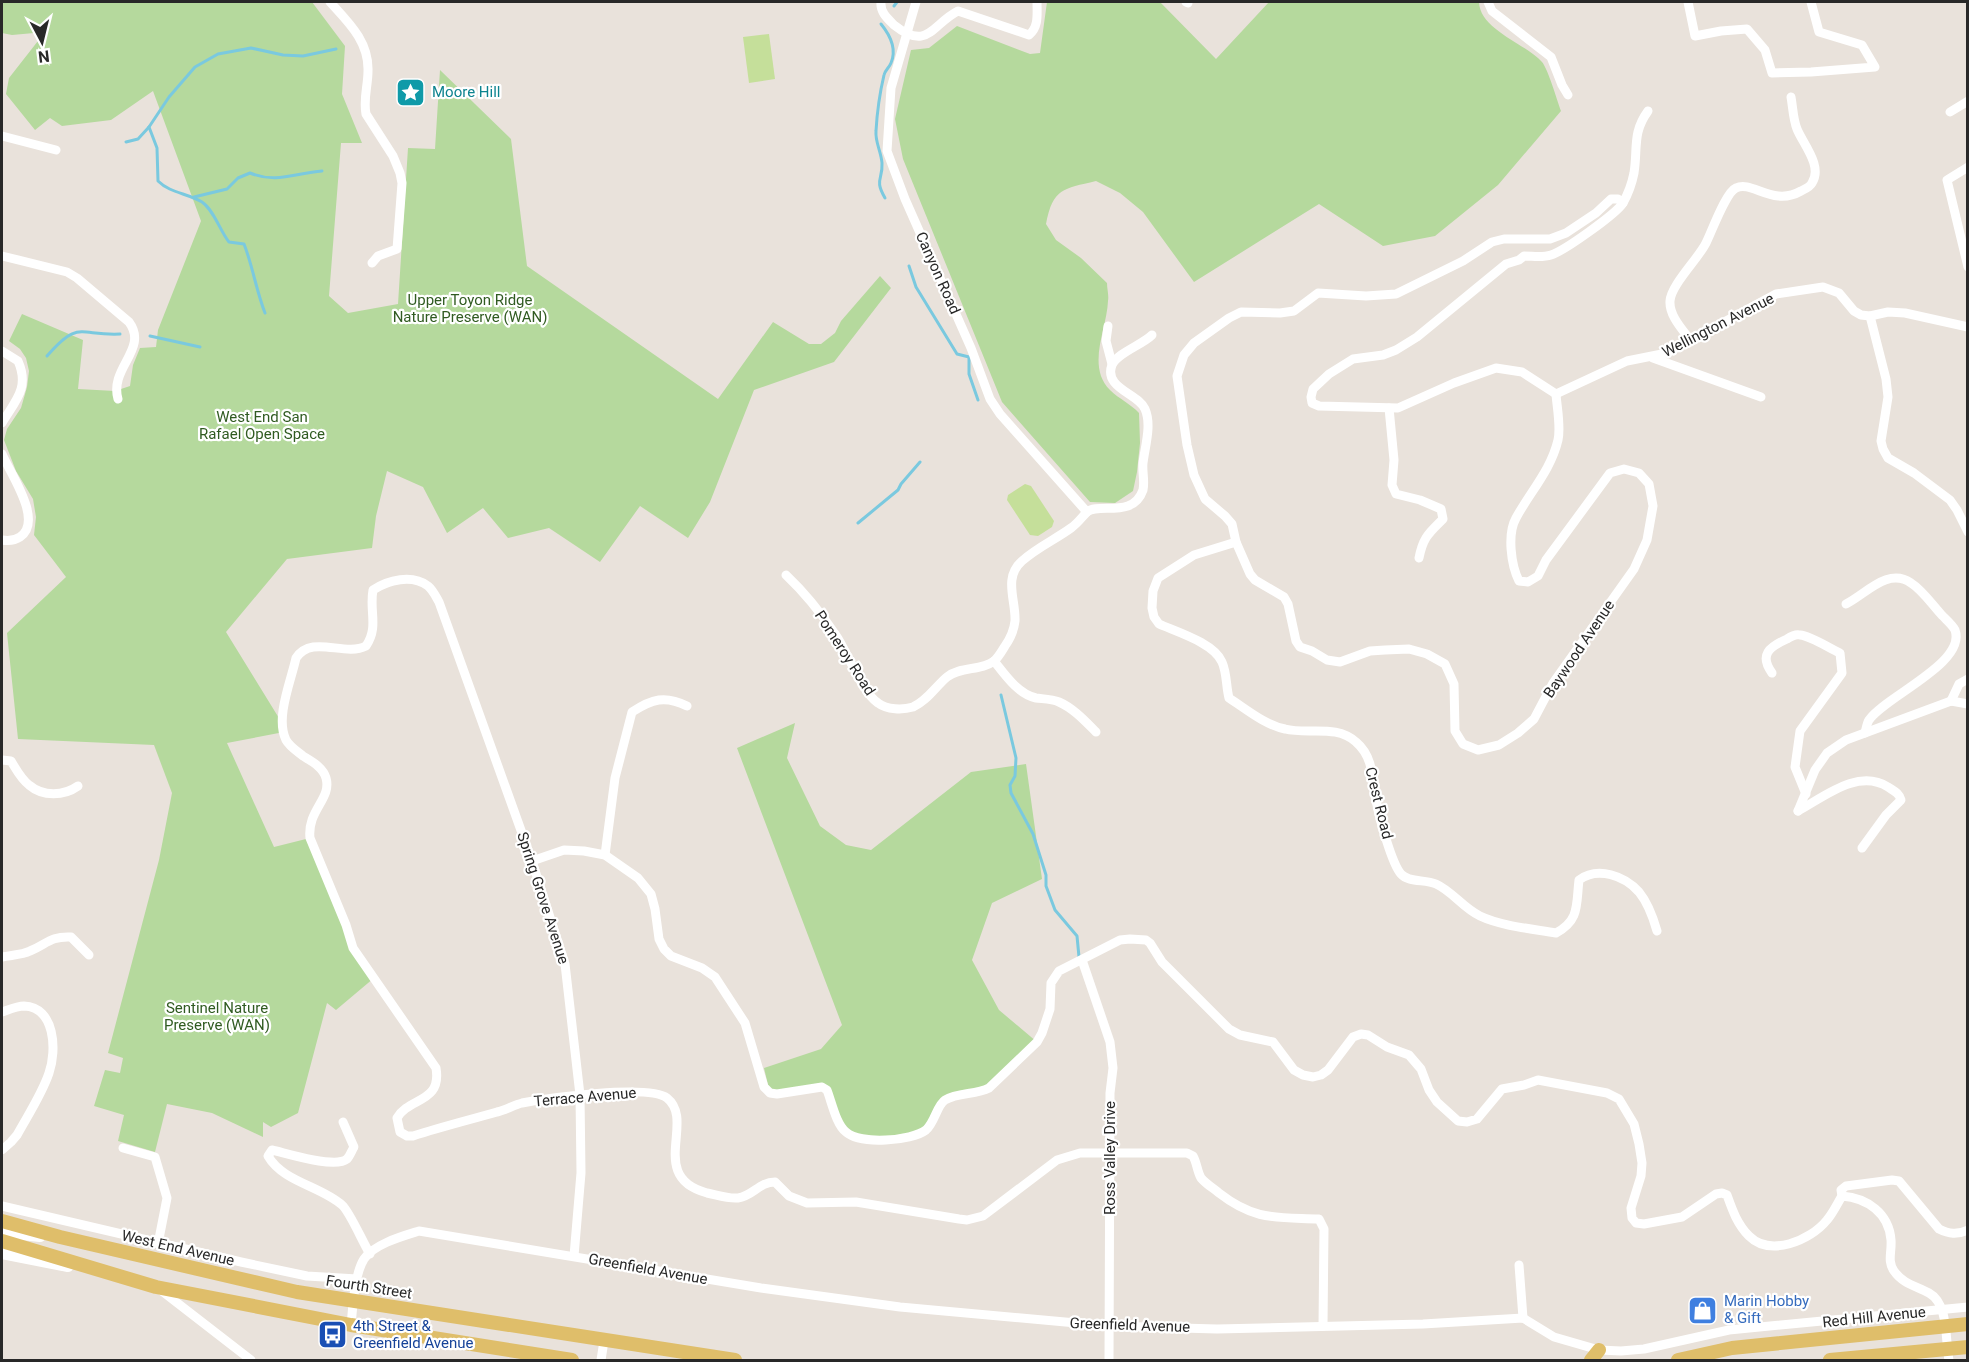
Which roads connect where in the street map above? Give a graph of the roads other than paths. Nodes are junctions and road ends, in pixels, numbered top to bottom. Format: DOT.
graph roads {
  1 [pos="330,2"];
  2 [pos="880,2"];
  3 [pos="916,2"];
  4 [pos="1037,2"];
  5 [pos="1488,2"];
  6 [pos="1688,2"];
  7 [pos="1811,2"];
  8 [pos="906,35"];
  9 [pos="1568,95"];
  10 [pos="1791,97"];
  11 [pos="1968,101"];
  12 [pos="1648,111"];
  13 [pos="1950,112"];
  14 [pos="2,136"];
  15 [pos="56,150"];
  16 [pos="1968,167"];
  17 [pos="1623,203"];
  18 [pos="2,256"];
  19 [pos="372,263"];
  20 [pos="1968,267"];
  21 [pos="1870,316"];
  22 [pos="1108,326"];
  23 [pos="1968,327"];
  24 [pos="1152,335"];
  25 [pos="1691,341"];
  26 [pos="2,351"];
  27 [pos="1650,357"];
  28 [pos="1112,364"];
  29 [pos="1556,394"];
  30 [pos="1761,397"];
  31 [pos="118,399"];
  32 [pos="1389,408"];
  33 [pos="2,423"];
  34 [pos="2,454"];
  35 [pos="1087,512"];
  36 [pos="1968,532"];
  37 [pos="2,540"];
  38 [pos="1236,542"];
  39 [pos="1419,558"];
  40 [pos="786,575"];
  41 [pos="1846,604"];
  42 [pos="446,623"];
  43 [pos="994,661"];
  44 [pos="1772,674"];
  45 [pos="1968,679"];
  46 [pos="1951,701"];
  47 [pos="1968,704"];
  48 [pos="687,706"];
  49 [pos="1096,732"];
  50 [pos="1865,733"];
  51 [pos="2,760"];
  52 [pos="78,786"];
  53 [pos="1806,794"];
  54 [pos="1862,848"];
  55 [pos="605,855"];
  56 [pos="532,861"];
  57 [pos="1657,931"];
  58 [pos="89,955"];
  59 [pos="2,957"];
  60 [pos="1082,960"];
  61 [pos="2,1012"];
  62 [pos="580,1095"];
  63 [pos="343,1122"];
  64 [pos="123,1148"];
  65 [pos="2,1149"];
  66 [pos="1111,1153"];
  67 [pos="1842,1196"];
  68 [pos="2,1206"];
  69 [pos="2,1221"];
  70 [pos="1968,1230"];
  71 [pos="2,1232"];
  72 [pos="60,1238"];
  73 [pos="2,1241"];
  74 [pos="158,1244"];
  75 [pos="2,1253"];
  76 [pos="370,1254"];
  77 [pos="574,1256"];
  78 [pos="1519,1265"];
  79 [pos="97,1270"];
  80 [pos="357,1279"];
  81 [pos="156,1287"];
  82 [pos="354,1301"];
  83 [pos="1968,1307"];
  84 [pos="1941,1310"];
  85 [pos="1522,1318"];
  86 [pos="1968,1324"];
  87 [pos="351,1325"];
  88 [pos="1109,1326"];
  89 [pos="1323,1326"];
  90 [pos="1944,1326"];
  91 [pos="604,1341"];
  92 [pos="1968,1347"];
  93 [pos="1948,1355"];
  94 [pos="1597,1357"];
  95 [pos="251,1360"];
  96 [pos="572,1360"];
  97 [pos="601,1360"];
  98 [pos="735,1360"];
  99 [pos="1108,1360"];
  100 [pos="1678,1360"];
  101 [pos="1830,1360"];
  1 -- 19 [label="street"];
  2 -- 8 [label="street"];
  3 -- 8 [label="street, Canyon Road"];
  4 -- 8 [label="street"];
  5 -- 9 [label="street"];
  6 -- 7 [label="street"];
  8 -- 35 [label="street, Canyon Road"];
  10 -- 25 [label="street"];
  11 -- 13 [label="street"];
  12 -- 17 [label="street"];
  14 -- 15 [label="street"];
  16 -- 20 [label="street"];
  17 -- 32 [label="street"];
  17 -- 38 [label="street, Baywood Avenue"];
  18 -- 31 [label="street"];
  21 -- 23 [label="street"];
  21 -- 25 [label="street, Wellington Avenue"];
  21 -- 36 [label="street"];
  22 -- 28 [label="street"];
  24 -- 28 [label="street"];
  25 -- 27 [label="street, Wellington Avenue"];
  26 -- 33 [label="street"];
  27 -- 29 [label="street, Wellington Avenue"];
  27 -- 30 [label="street"];
  28 -- 35 [label="street"];
  29 -- 32 [label="street"];
  29 -- 38 [label="street, Baywood Avenue"];
  32 -- 39 [label="street"];
  34 -- 37 [label="street"];
  35 -- 43 [label="street"];
  38 -- 57 [label="street, Crest Road"];
  40 -- 43 [label="street, Pomeroy Road"];
  41 -- 50 [label="street"];
  42 -- 56 [label="street, Spring Grove Avenue"];
  42 -- 62 [label="street, Terrace Avenue"];
  43 -- 49 [label="street"];
  44 -- 53 [label="street"];
  45 -- 46 [label="street"];
  46 -- 47 [label="street"];
  46 -- 50 [label="street"];
  48 -- 55 [label="street"];
  50 -- 53 [label="street"];
  51 -- 52 [label="street"];
  53 -- 54 [label="street"];
  55 -- 56 [label="street"];
  55 -- 60 [label="street"];
  56 -- 62 [label="street, Spring Grove Avenue"];
  58 -- 59 [label="street"];
  60 -- 66 [label="street, Ross Valley Drive"];
  60 -- 67 [label="street"];
  61 -- 65 [label="street"];
  62 -- 66 [label="street, Terrace Avenue"];
  62 -- 77 [label="street, Spring Grove Avenue"];
  63 -- 76 [label="street"];
  64 -- 74 [label="street"];
  66 -- 88 [label="street, Ross Valley Drive"];
  66 -- 89 [label="street, Terrace Avenue"];
  67 -- 70 [label="street"];
  67 -- 84 [label="street"];
  68 -- 74 [label="street, West End Avenue"];
  69 -- 72 [label="main road"];
  71 -- 72 [label="main road, Fourth Street"];
  72 -- 82 [label="main road, Fourth Street"];
  73 -- 79 [label="main road"];
  74 -- 80 [label="street, West End Avenue"];
  75 -- 79 [label="main road"];
  76 -- 77 [label="street, Greenfield Avenue"];
  76 -- 80 [label="street"];
  77 -- 88 [label="street, Greenfield Avenue"];
  78 -- 85 [label="street"];
  79 -- 81 [label="main road"];
  80 -- 82 [label="street"];
  81 -- 87 [label="main road"];
  81 -- 95 [label="street"];
  82 -- 87 [label="street"];
  82 -- 91 [label="main road, Fourth Street"];
  83 -- 84 [label="street"];
  84 -- 90 [label="street"];
  84 -- 94 [label="street"];
  85 -- 89 [label="street, Greenfield Avenue"];
  85 -- 94 [label="street"];
  86 -- 90 [label="main road, Red Hill Avenue"];
  87 -- 96 [label="main road"];
  88 -- 89 [label="street, Greenfield Avenue"];
  88 -- 99 [label="street, Ross Valley Drive"];
  90 -- 93 [label="street"];
  90 -- 100 [label="main road, Red Hill Avenue"];
  91 -- 97 [label="street"];
  91 -- 98 [label="main road, Fourth Street"];
  92 -- 93 [label="main road"];
  93 -- 101 [label="main road"];
}
